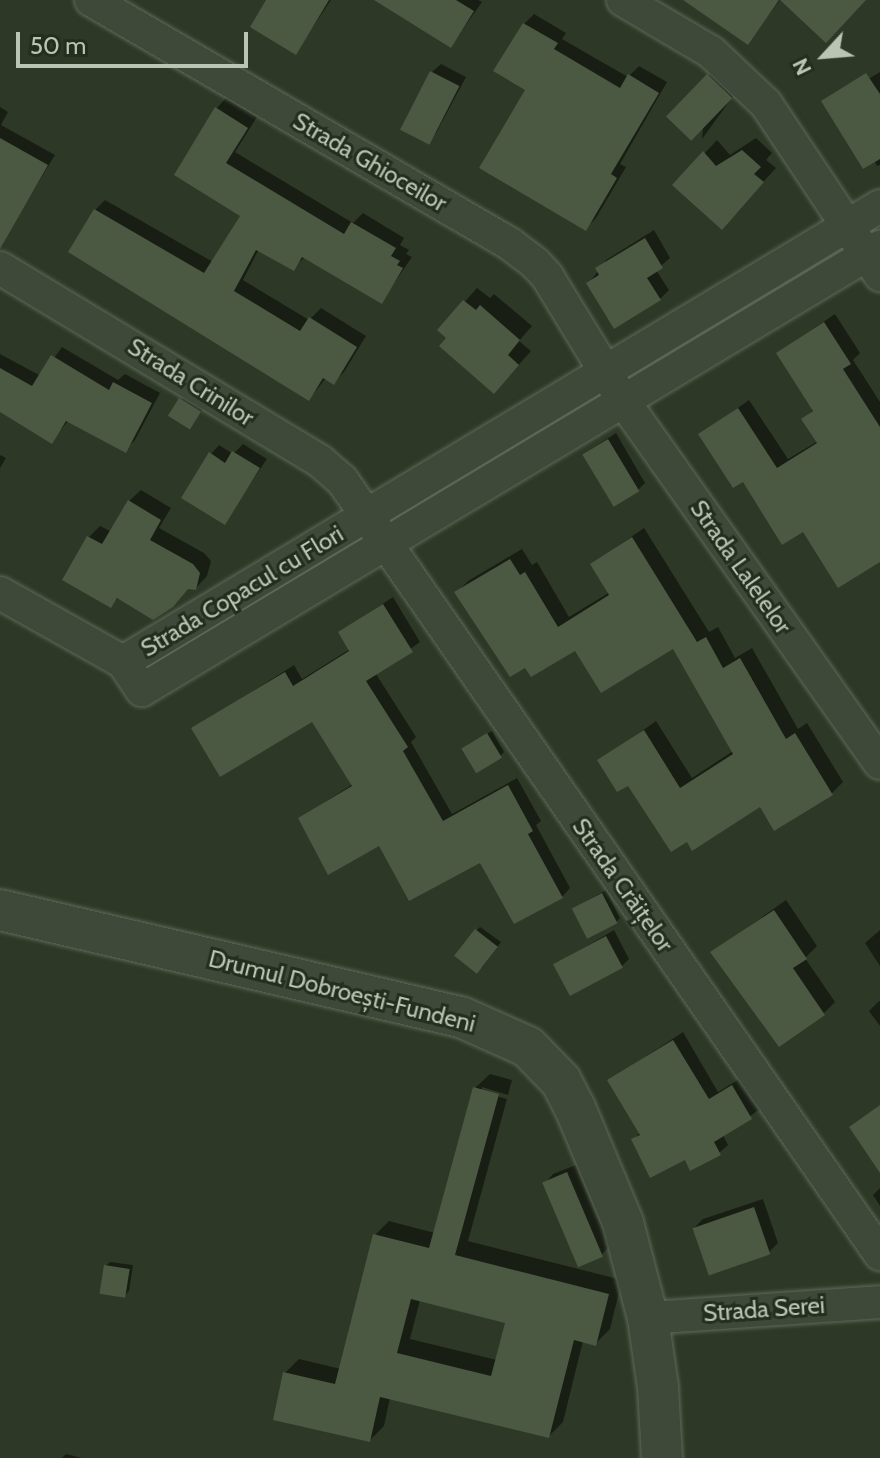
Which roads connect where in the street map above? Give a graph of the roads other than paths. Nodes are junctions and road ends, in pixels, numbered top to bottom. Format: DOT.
graph roads {
  1 [pos="91,0"];
  2 [pos="623,0"];
  3 [pos="880,206"];
  4 [pos="846,226"];
  5 [pos="875,259"];
  6 [pos="0,268"];
  7 [pos="603,371"];
  8 [pos="622,399"];
  9 [pos="366,515"];
  10 [pos="385,544"];
  11 [pos="0,593"];
  12 [pos="123,662"];
  13 [pos="880,763"];
  14 [pos="0,910"];
  15 [pos="880,1254"];
  16 [pos="880,1302"];
  17 [pos="648,1318"];
  18 [pos="662,1458"];
  1 -- 7 [label="street, Strada Ghioceilor"];
  2 -- 4 [label="street"];
  3 -- 4 [label="street, Strada Copacul cu Flori"];
  4 -- 5 [label="street"];
  4 -- 7 [label="street, Strada Copacul cu Flori"];
  5 -- 8 [label="street, Strada Copacul cu Flori"];
  6 -- 9 [label="street, Strada Crinilor"];
  7 -- 8 [label="street, Strada Lalelelor"];
  7 -- 9 [label="street, Strada Copacul cu Flori"];
  8 -- 10 [label="street, Strada Copacul cu Flori"];
  8 -- 13 [label="street, Strada Lalelelor"];
  9 -- 10 [label="street, Strada Crăițelor"];
  9 -- 12 [label="street, Strada Copacul cu Flori"];
  10 -- 12 [label="street, Strada Copacul cu Flori"];
  10 -- 15 [label="street, Strada Crăițelor"];
  11 -- 12 [label="street"];
  14 -- 17 [label="street, Drumul Dobroești-Fundeni"];
  16 -- 17 [label="street, Strada Serei"];
  17 -- 18 [label="street, Drumul Dobroești-Fundeni"];
}
